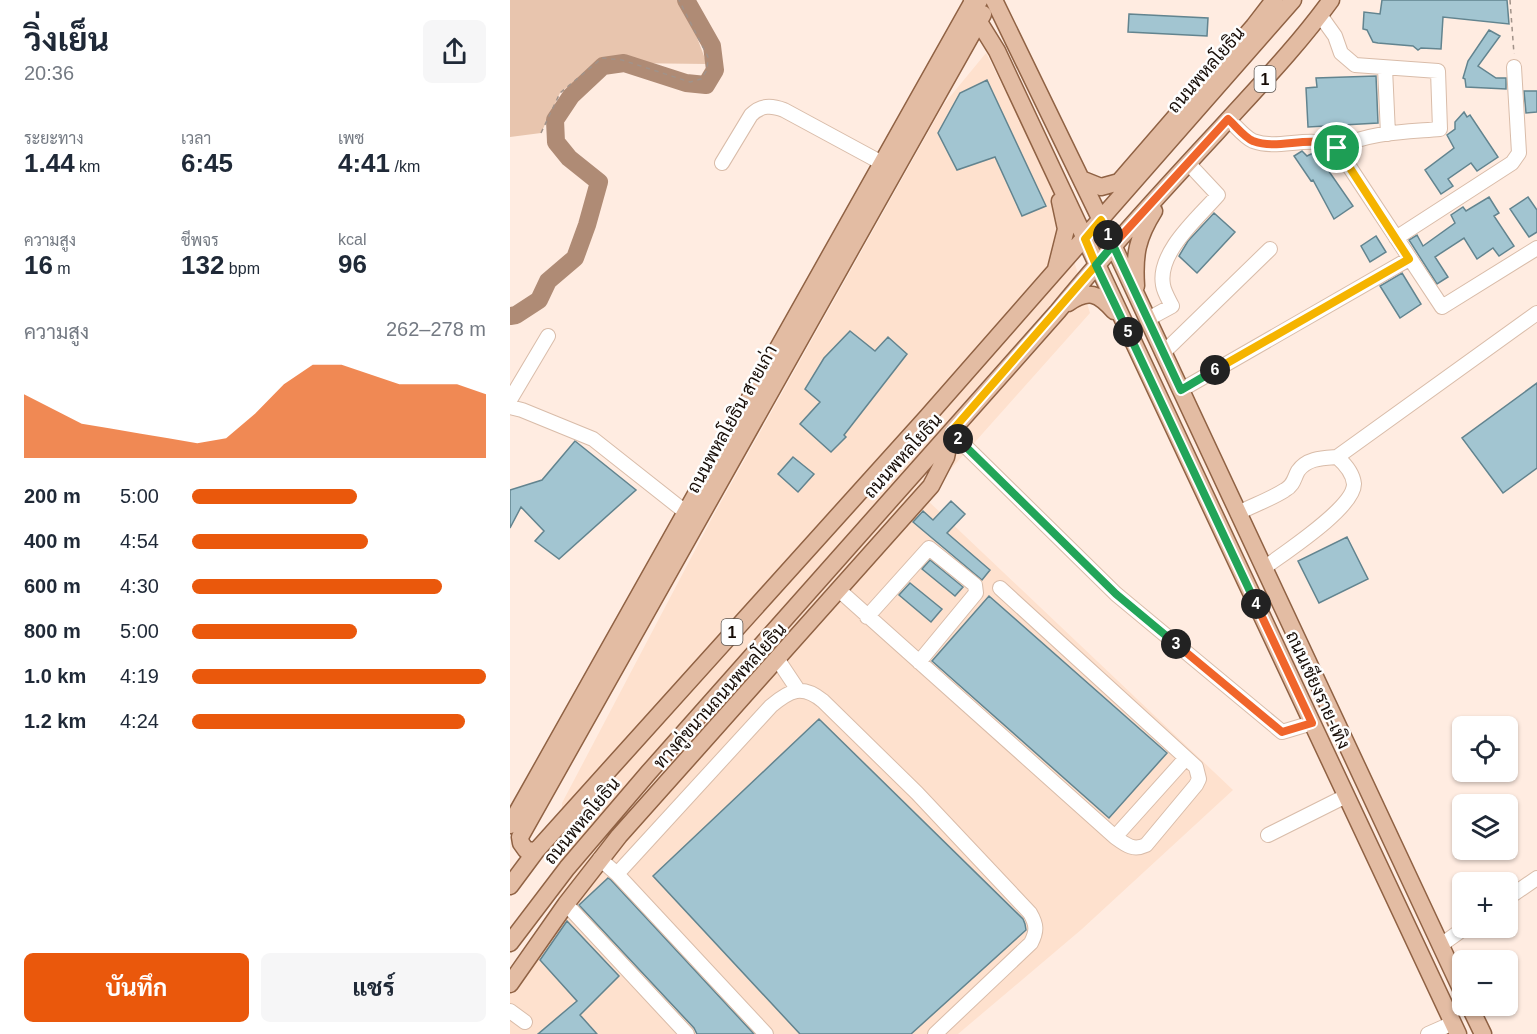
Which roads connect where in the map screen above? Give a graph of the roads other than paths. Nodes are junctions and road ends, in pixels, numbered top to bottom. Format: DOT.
graph roads {
  1 [pos="992,0"];
  2 [pos="1274,0"];
  3 [pos="1293,0"];
  4 [pos="1330,0"];
  5 [pos="975,1"];
  6 [pos="1320,15"];
  7 [pos="979,22"];
  8 [pos="1254,27"];
  9 [pos="962,51"];
  10 [pos="997,51"];
  11 [pos="1237,64"];
  12 [pos="1515,67"];
  13 [pos="1385,68"];
  14 [pos="1228,119"];
  15 [pos="1388,134"];
  16 [pos="1337,148"];
  17 [pos="722,163"];
  18 [pos="882,163"];
  19 [pos="1188,163"];
  20 [pos="1055,175"];
  21 [pos="1175,178"];
  22 [pos="1081,180"];
  23 [pos="1101,220"];
  24 [pos="1396,238"];
  25 [pos="1085,239"];
  26 [pos="1113,245"];
  27 [pos="1537,248"];
  28 [pos="1270,249"];
  29 [pos="1409,259"];
  30 [pos="1096,265"];
  31 [pos="1055,273"];
  32 [pos="1137,298"];
  33 [pos="1058,310"];
  34 [pos="1537,313"];
  35 [pos="1148,319"];
  36 [pos="1123,321"];
  37 [pos="548,336"];
  38 [pos="1163,353"];
  39 [pos="1181,390"];
  40 [pos="510,400"];
  41 [pos="510,408"];
  42 [pos="951,432"];
  43 [pos="1337,457"];
  44 [pos="1238,513"];
  45 [pos="691,517"];
  46 [pos="1264,568"];
  47 [pos="1000,588"];
  48 [pos="840,591"];
  49 [pos="867,616"];
  50 [pos="778,660"];
  51 [pos="919,662"];
  52 [pos="798,690"];
  53 [pos="1312,723"];
  54 [pos="1186,758"];
  55 [pos="649,772"];
  56 [pos="1346,796"];
  57 [pos="510,825"];
  58 [pos="1268,835"];
  59 [pos="620,836"];
  60 [pos="1116,837"];
  61 [pos="536,851"];
  62 [pos="600,859"];
  63 [pos="617,874"];
  64 [pos="1537,878"];
  65 [pos="510,886"];
  66 [pos="1518,891"];
  67 [pos="566,904"];
  68 [pos="1452,937"];
  69 [pos="510,943"];
  70 [pos="1441,945"];
  71 [pos="1452,969"];
  72 [pos="510,984"];
  73 [pos="510,1011"];
  74 [pos="1474,1016"];
  75 [pos="525,1022"];
  76 [pos="1456,1028"];
  77 [pos="687,1034"];
  78 [pos="766,1034"];
  79 [pos="934,1034"];
  80 [pos="1428,1034"];
  81 [pos="1483,1034"];
  1 -- 7 [label="main road, ถนนพหลโยธิน สายเก่า"];
  1 -- 22 [label="main road"];
  2 -- 8 [label="main road, 1"];
  3 -- 11 [label="main road, ถนนพหลโยธิน / 1"];
  4 -- 6 [label="main road, ถนนพหลโยธิน / 1"];
  5 -- 7 [label="main road"];
  5 -- 18 [label="main road, ถนนพหลโยธิน สายเก่า"];
  6 -- 13 [label="street"];
  6 -- 14 [label="main road, ถนนพหลโยธิน / 1"];
  7 -- 9 [label="main road, ถนนพหลโยธิน สายเก่า"];
  7 -- 10 [label="main road"];
  8 -- 11 [label="main road"];
  8 -- 22 [label="main road, 1"];
  9 -- 10 [label="main road"];
  9 -- 45 [label="main road, ถนนพหลโยธิน สายเก่า"];
  10 -- 20 [label="main road"];
  11 -- 23 [label="main road, ถนนพหลโยธิน / 1"];
  12 -- 24 [label="street"];
  13 -- 15 [label="street"];
  13 -- 15 [label="street"];
  14 -- 16 [label="street"];
  14 -- 19 [label="main road, ถนนพหลโยธิน / 1"];
  15 -- 16 [label="street"];
  16 -- 24 [label="street"];
  17 -- 18 [label="street"];
  18 -- 45 [label="main road, ถนนพหลโยธิน สายเก่า"];
  19 -- 21 [label="main road, ถนนพหลโยธิน / 1"];
  19 -- 35 [label="street"];
  20 -- 25 [label="main road"];
  20 -- 31 [label="main road"];
  21 -- 26 [label="main road, ถนนพหลโยธิน / 1"];
  21 -- 32 [label="main road"];
  22 -- 23 [label="main road"];
  23 -- 25 [label="main road, ถนนพหลโยธิน / 1"];
  23 -- 26 [label="main road"];
  24 -- 29 [label="street"];
  25 -- 30 [label="main road, ถนนเชียงราย-เทิง"];
  25 -- 31 [label="main road, ถนนพหลโยธิน / 1"];
  26 -- 30 [label="main road, ถนนพหลโยธิน / 1"];
  26 -- 32 [label="main road"];
  27 -- 29 [label="street"];
  28 -- 38 [label="street"];
  29 -- 39 [label="street"];
  30 -- 33 [label="main road, ถนนพหลโยธิน / 1"];
  30 -- 36 [label="main road, ถนนเชียงราย-เทิง"];
  31 -- 61 [label="main road, ถนนพหลโยธิน / 1"];
  32 -- 35 [label="main road"];
  33 -- 36 [label="main road"];
  33 -- 42 [label="main road, ถนนพหลโยธิน / 1"];
  34 -- 43 [label="street"];
  35 -- 38 [label="main road"];
  36 -- 53 [label="main road, ถนนเชียงราย-เทิง"];
  37 -- 40 [label="street"];
  38 -- 39 [label="main road"];
  39 -- 44 [label="main road"];
  41 -- 45 [label="street"];
  42 -- 48 [label="main road, ทางคู่ขนานถนนพหลโยธิน / 1"];
  42 -- 53 [label="street"];
  42 -- 55 [label="main road, ถนนพหลโยธิน / 1"];
  43 -- 44 [label="street"];
  43 -- 46 [label="street"];
  44 -- 46 [label="main road"];
  45 -- 57 [label="main road, ถนนพหลโยธิน สายเก่า"];
  45 -- 61 [label="main road, ถนนพหลโยธิน สายเก่า"];
  46 -- 70 [label="main road"];
  47 -- 54 [label="street"];
  48 -- 49 [label="street"];
  48 -- 50 [label="main road, ทางคู่ขนานถนนพหลโยธิน / 1"];
  49 -- 51 [label="street"];
  49 -- 51 [label="street"];
  50 -- 52 [label="street"];
  50 -- 59 [label="main road, ทางคู่ขนานถนนพหลโยธิน / 1"];
  51 -- 60 [label="street"];
  52 -- 63 [label="street"];
  52 -- 79 [label="street"];
  53 -- 56 [label="main road, ถนนเชียงราย-เทิง"];
  54 -- 60 [label="street"];
  54 -- 60 [label="street"];
  55 -- 59 [label="main road"];
  55 -- 69 [label="main road, ถนนพหลโยธิน / 1"];
  56 -- 58 [label="street"];
  56 -- 76 [label="main road, ถนนเชียงราย-เทิง"];
  59 -- 62 [label="main road, ทางคู่ขนานถนนพหลโยธิน / 1"];
  61 -- 65 [label="main road, ถนนพหลโยธิน / 1"];
  62 -- 63 [label="street"];
  62 -- 67 [label="main road, ทางคู่ขนานถนนพหลโยธิน / 1"];
  63 -- 78 [label="street"];
  64 -- 66 [label="street"];
  67 -- 72 [label="main road, ทางคู่ขนานถนนพหลโยธิน / 1"];
  67 -- 77 [label="street"];
  68 -- 70 [label="street"];
  70 -- 71 [label="main road"];
  73 -- 75 [label="street"];
  74 -- 81 [label="main road"];
  76 -- 80 [label="street"];
}
